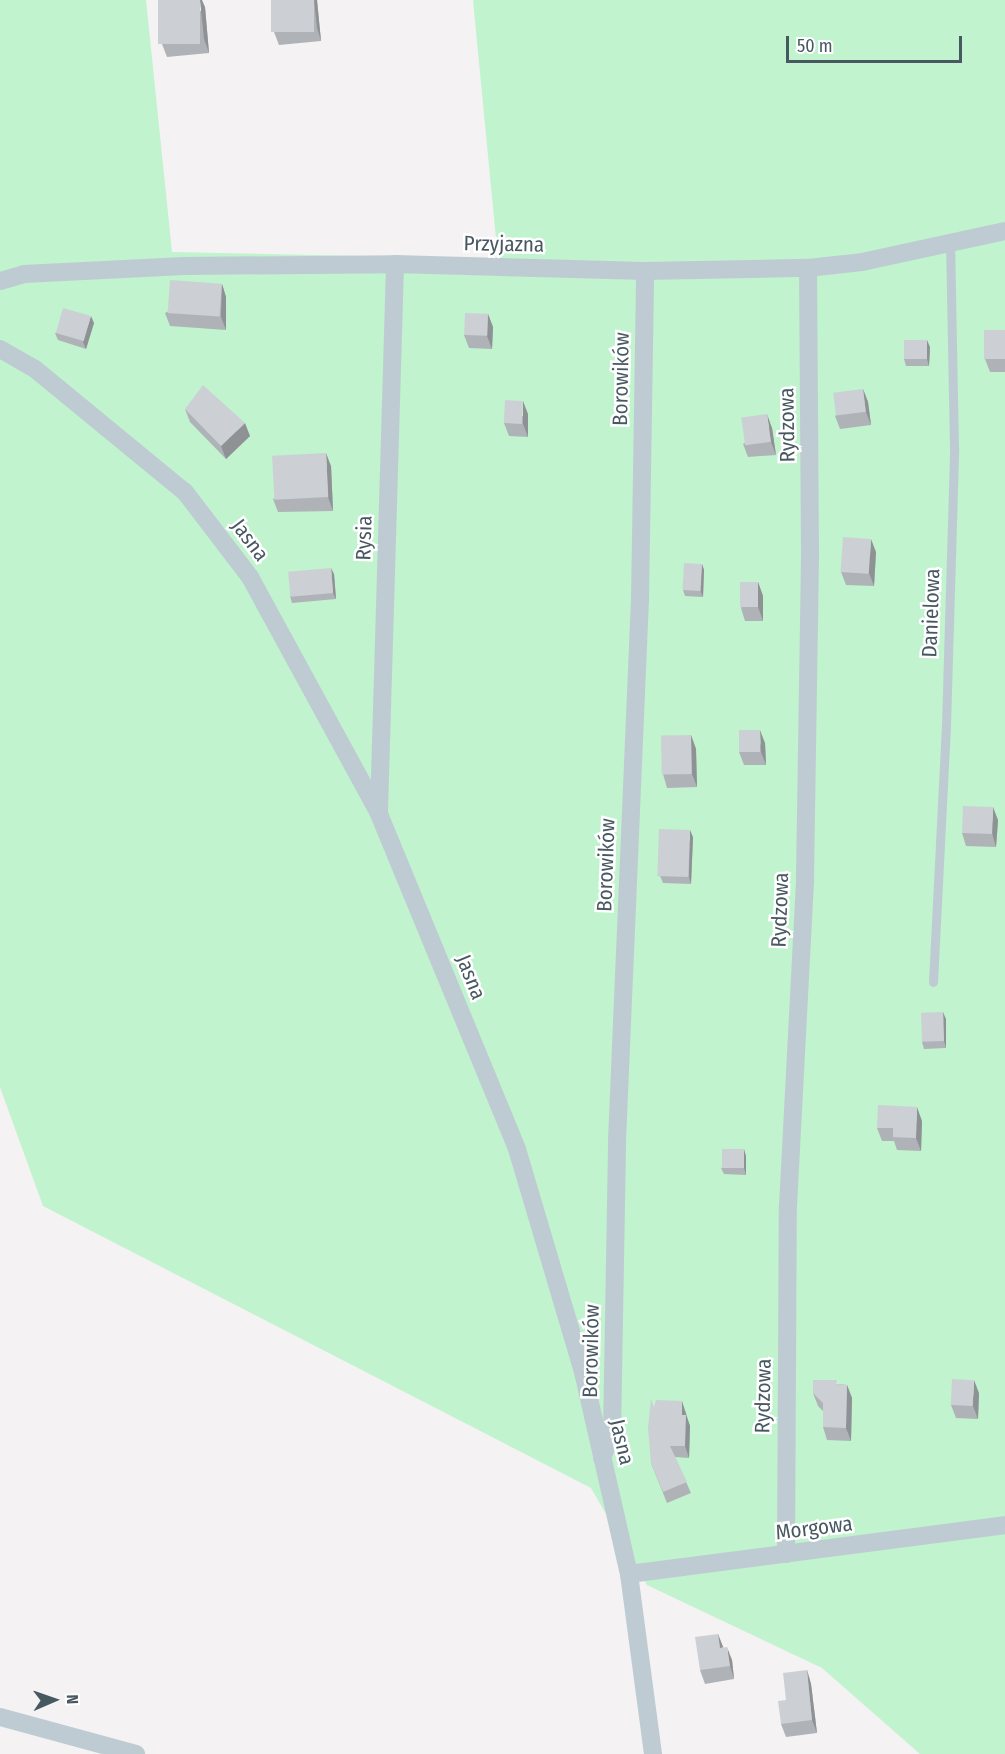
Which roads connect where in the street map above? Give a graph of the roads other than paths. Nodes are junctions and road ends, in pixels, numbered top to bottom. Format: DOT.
graph roads {
  1 [pos="1005,231"];
  2 [pos="950,244"];
  3 [pos="395,264"];
  4 [pos="808,268"];
  5 [pos="645,271"];
  6 [pos="0,281"];
  7 [pos="0,349"];
  8 [pos="379,814"];
  9 [pos="933,982"];
  10 [pos="602,1458"];
  11 [pos="1005,1525"];
  12 [pos="786,1554"];
  13 [pos="629,1574"];
  14 [pos="0,1717"];
  15 [pos="136,1754"];
  16 [pos="653,1754"];
  1 -- 2 [label="street, Przyjazna"];
  2 -- 4 [label="street, Przyjazna"];
  2 -- 9 [label="lane, Danielowa"];
  3 -- 5 [label="street, Przyjazna"];
  3 -- 6 [label="street, Przyjazna"];
  3 -- 8 [label="street, Rysia"];
  4 -- 5 [label="street, Przyjazna"];
  4 -- 12 [label="street, Rydzowa"];
  5 -- 10 [label="street, Borowików"];
  7 -- 8 [label="street, Jasna"];
  8 -- 10 [label="street, Jasna"];
  10 -- 13 [label="street, Jasna"];
  11 -- 12 [label="street, Morgowa"];
  12 -- 13 [label="street, Morgowa"];
  13 -- 16 [label="street, Jasna"];
  14 -- 15 [label="street"];
}
